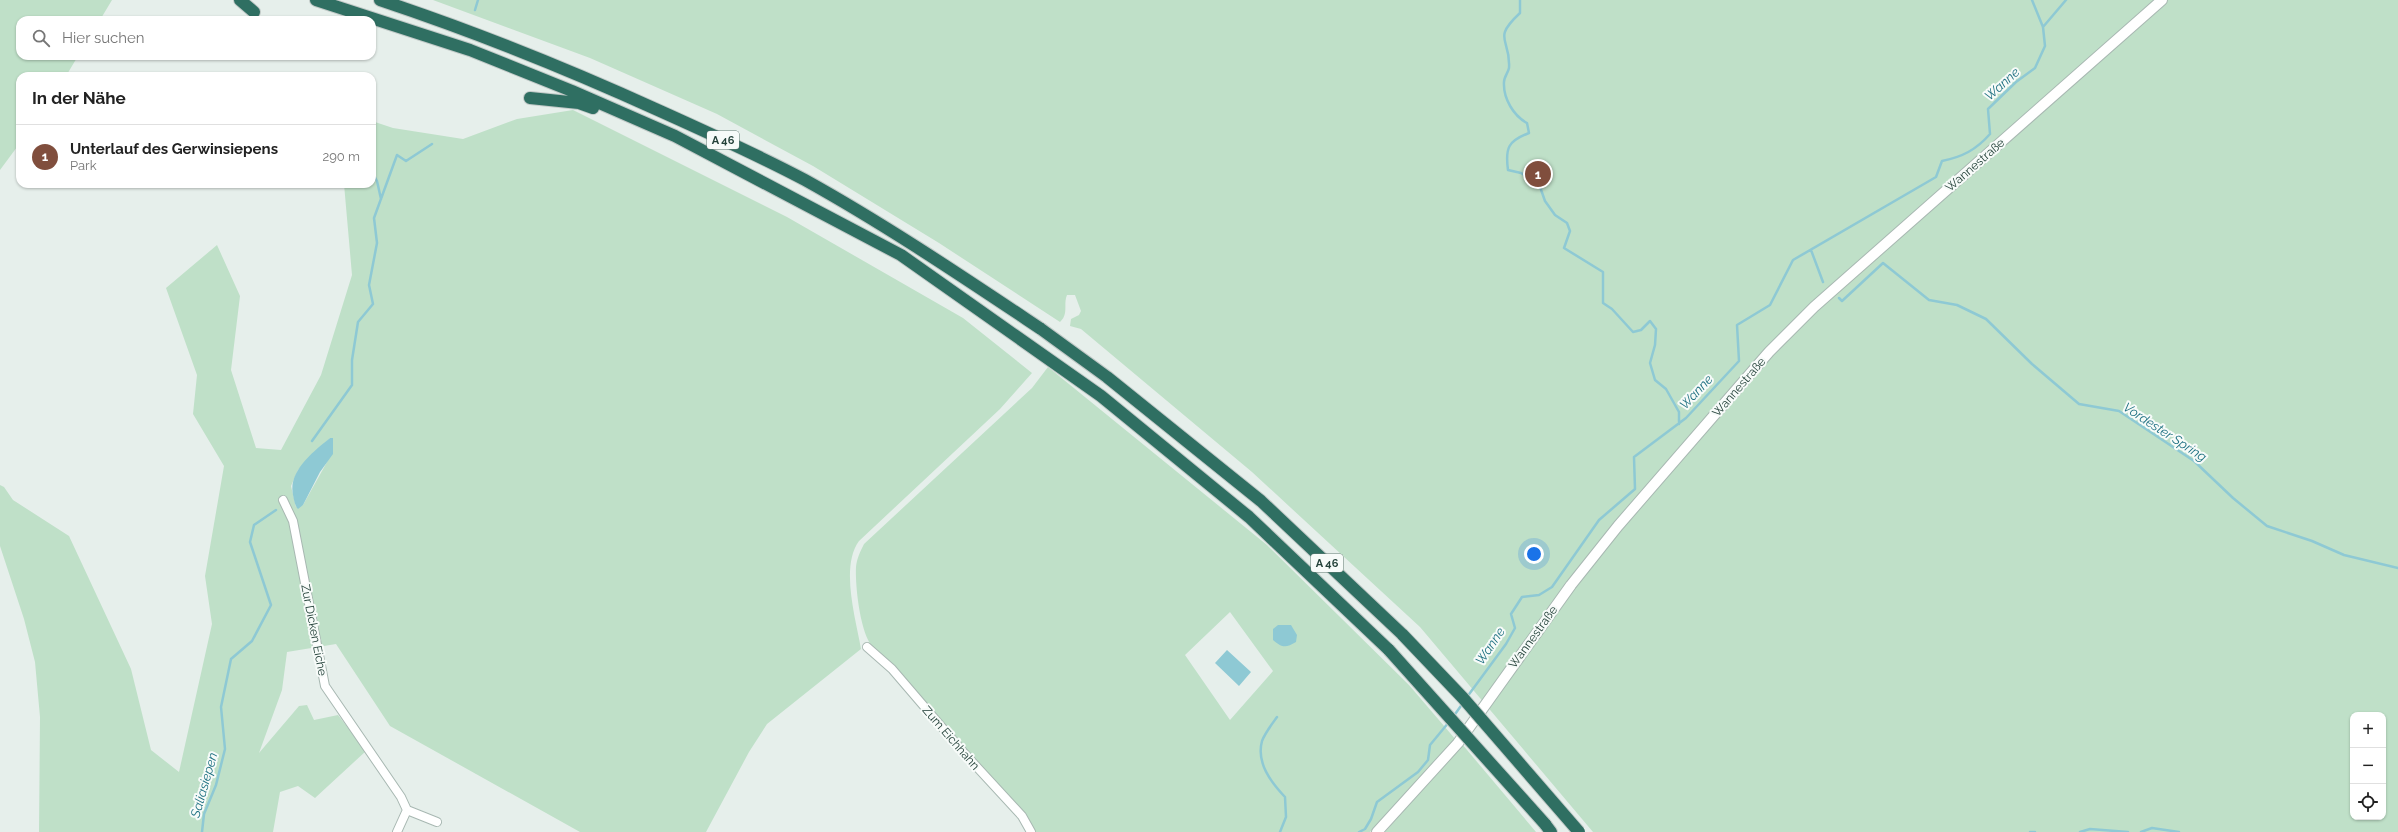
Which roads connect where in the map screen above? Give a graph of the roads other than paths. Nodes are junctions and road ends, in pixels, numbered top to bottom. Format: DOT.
graph roads {
  1 [pos="240,0"];
  2 [pos="316,0"];
  3 [pos="380,0"];
  4 [pos="2162,0"];
  5 [pos="254,12"];
  6 [pos="365,16"];
  7 [pos="376,19"];
  8 [pos="530,98"];
  9 [pos="675,136"];
  10 [pos="283,500"];
  11 [pos="867,647"];
  12 [pos="407,810"];
  13 [pos="437,822"];
  14 [pos="397,832"];
  15 [pos="1031,832"];
  16 [pos="1378,832"];
  17 [pos="1551,832"];
  18 [pos="1579,832"];
  1 -- 5 [label="highway"];
  2 -- 6 [label="highway, A 46"];
  3 -- 18 [label="highway, A 46, bridge"];
  4 -- 16 [label="street, Wannestraße"];
  7 -- 9 [label="highway, A 46"];
  8 -- 9 [label="highway"];
  9 -- 17 [label="highway, A 46, bridge"];
  10 -- 12 [label="street, Zur Dicken Eiche"];
  11 -- 15 [label="street, Zum Eichhahn"];
  12 -- 13 [label="street"];
  12 -- 14 [label="street"];
}
